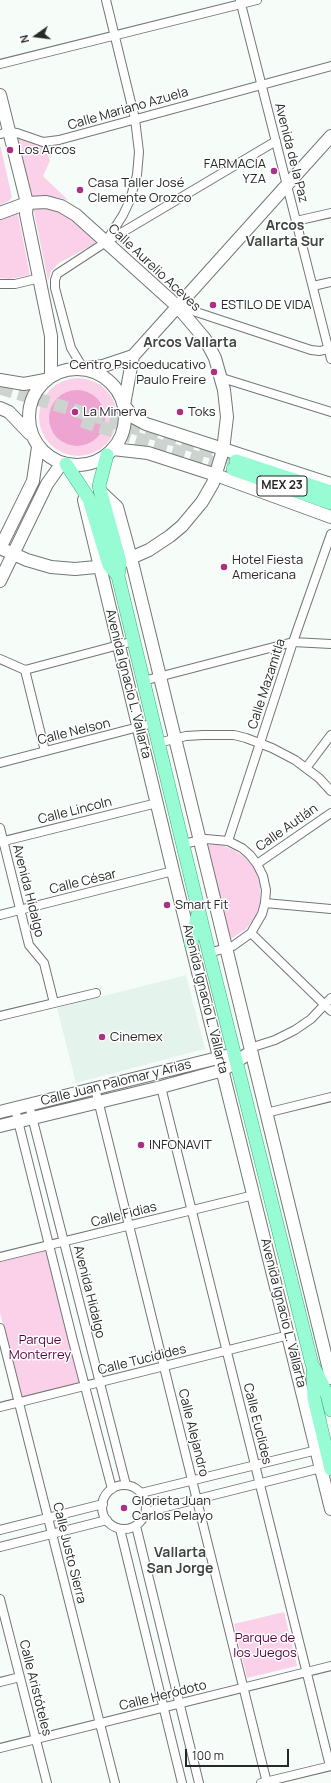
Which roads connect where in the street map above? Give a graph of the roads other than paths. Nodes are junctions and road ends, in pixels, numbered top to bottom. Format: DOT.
graph roads {
  1 [pos="106,0"];
  2 [pos="257,0"];
  3 [pos="240,2"];
  4 [pos="114,36"];
  5 [pos="0,64"];
  6 [pos="331,66"];
  7 [pos="261,84"];
  8 [pos="0,95"];
  9 [pos="135,119"];
  10 [pos="3,131"];
  11 [pos="331,136"];
  12 [pos="276,140"];
  13 [pos="287,184"];
  14 [pos="24,207"];
  15 [pos="0,213"];
  16 [pos="331,213"];
  17 [pos="296,221"];
  18 [pos="106,242"];
  19 [pos="40,278"];
  20 [pos="331,282"];
  21 [pos="0,284"];
  22 [pos="313,286"];
  23 [pos="178,306"];
  24 [pos="330,348"];
  25 [pos="133,356"];
  26 [pos="331,359"];
  27 [pos="83,368"];
  28 [pos="48,378"];
  29 [pos="222,378"];
  30 [pos="0,380"];
  31 [pos="124,405"];
  32 [pos="0,408"];
  33 [pos="331,412"];
  34 [pos="35,442"];
  35 [pos="223,450"];
  36 [pos="110,452"];
  37 [pos="64,464"];
  38 [pos="216,475"];
  39 [pos="331,484"];
  40 [pos="331,492"];
  41 [pos="331,503"];
  42 [pos="331,517"];
  43 [pos="331,534"];
  44 [pos="0,548"];
  45 [pos="13,554"];
  46 [pos="115,563"];
  47 [pos="0,580"];
  48 [pos="134,641"];
  49 [pos="293,642"];
  50 [pos="331,644"];
  51 [pos="118,646"];
  52 [pos="0,659"];
  53 [pos="25,670"];
  54 [pos="159,677"];
  55 [pos="143,681"];
  56 [pos="154,723"];
  57 [pos="139,727"];
  58 [pos="331,735"];
  59 [pos="174,739"];
  60 [pos="158,743"];
  61 [pos="260,743"];
  62 [pos="45,752"];
  63 [pos="0,763"];
  64 [pos="306,768"];
  65 [pos="331,791"];
  66 [pos="156,803"];
  67 [pos="331,813"];
  68 [pos="0,828"];
  69 [pos="199,840"];
  70 [pos="228,841"];
  71 [pos="2,842"];
  72 [pos="183,844"];
  73 [pos="257,864"];
  74 [pos="173,871"];
  75 [pos="265,903"];
  76 [pos="331,909"];
  77 [pos="20,910"];
  78 [pos="198,910"];
  79 [pos="0,915"];
  80 [pos="251,933"];
  81 [pos="191,944"];
  82 [pos="226,949"];
  83 [pos="209,953"];
  84 [pos="96,993"];
  85 [pos="331,998"];
  86 [pos="54,1003"];
  87 [pos="328,1008"];
  88 [pos="0,1016"];
  89 [pos="253,1049"];
  90 [pos="220,1058"];
  91 [pos="235,1058"];
  92 [pos="223,1070"];
  93 [pos="161,1087"];
  94 [pos="95,1088"];
  95 [pos="331,1096"];
  96 [pos="98,1102"];
  97 [pos="29,1105"];
  98 [pos="15,1109"];
  99 [pos="0,1112"];
  100 [pos="266,1113"];
  101 [pos="32,1118"];
  102 [pos="18,1122"];
  103 [pos="0,1126"];
  104 [pos="254,1195"];
  105 [pos="192,1210"];
  106 [pos="129,1226"];
  107 [pos="64,1242"];
  108 [pos="49,1245"];
  109 [pos="0,1257"];
  110 [pos="0,1328"];
  111 [pos="289,1336"];
  112 [pos="227,1351"];
  113 [pos="312,1364"];
  114 [pos="164,1366"];
  115 [pos="331,1378"];
  116 [pos="99,1382"];
  117 [pos="85,1386"];
  118 [pos="19,1402"];
  119 [pos="0,1407"];
  120 [pos="331,1410"];
  121 [pos="317,1450"];
  122 [pos="255,1465"];
  123 [pos="326,1468"];
  124 [pos="192,1480"];
  125 [pos="260,1483"];
  126 [pos="126,1485"];
  127 [pos="112,1489"];
  128 [pos="141,1493"];
  129 [pos="197,1499"];
  130 [pos="103,1504"];
  131 [pos="331,1509"];
  132 [pos="146,1512"];
  133 [pos="48,1519"];
  134 [pos="107,1520"];
  135 [pos="136,1526"];
  136 [pos="120,1529"];
  137 [pos="0,1530"];
  138 [pos="51,1534"];
  139 [pos="0,1546"];
  140 [pos="0,1599"];
  141 [pos="2,1615"];
  142 [pos="331,1666"];
  143 [pos="307,1672"];
  144 [pos="20,1677"];
  145 [pos="0,1682"];
  146 [pos="244,1688"];
  147 [pos="179,1704"];
  148 [pos="163,1708"];
  149 [pos="100,1724"];
  150 [pos="36,1739"];
  151 [pos="0,1748"];
  152 [pos="331,1766"];
  153 [pos="265,1782"];
  154 [pos="47,1783"];
  155 [pos="115,1783"];
  156 [pos="182,1783"];
  157 [pos="199,1783"];
  1 -- 4 [label="street"];
  2 -- 3 [label="street"];
  3 -- 4 [label="street"];
  3 -- 7 [label="street, Avenida de la Paz"];
  4 -- 5 [label="street"];
  4 -- 9 [label="street"];
  6 -- 7 [label="street, Calle Mariano Azuela"];
  7 -- 9 [label="street, Calle Mariano Azuela"];
  7 -- 12 [label="street, Avenida de la Paz"];
  8 -- 10 [label="street"];
  9 -- 10 [label="street, Calle Mariano Azuela"];
  9 -- 18 [label="street"];
  10 -- 14 [label="street"];
  11 -- 13 [label="street"];
  12 -- 13 [label="street, Avenida de la Paz"];
  12 -- 18 [label="street"];
  13 -- 17 [label="street, Avenida de la Paz"];
  13 -- 23 [label="street"];
  14 -- 15 [label="street"];
  14 -- 18 [label="street, Calle Aurelio Aceves"];
  14 -- 19 [label="street"];
  16 -- 17 [label="street"];
  17 -- 22 [label="street, Avenida de la Paz"];
  18 -- 23 [label="street, Calle Aurelio Aceves"];
  18 -- 27 [label="street"];
  19 -- 21 [label="street"];
  19 -- 28 [label="street"];
  20 -- 22 [label="street"];
  22 -- 24 [label="street, Avenida de la Paz"];
  23 -- 24 [label="street"];
  23 -- 25 [label="street"];
  23 -- 29 [label="street, Calle Aurelio Aceves"];
  24 -- 26 [label="street, Avenida de la Paz"];
  25 -- 27 [label="street"];
  25 -- 31 [label="street"];
  27 -- 28 [label="street"];
  27 -- 31 [label="street"];
  28 -- 30 [label="street"];
  28 -- 34 [label="street"];
  29 -- 33 [label="street"];
  29 -- 35 [label="street, Calle Aurelio Aceves"];
  31 -- 35 [label="street"];
  31 -- 36 [label="street"];
  32 -- 34 [label="street"];
  34 -- 37 [label="street"];
  34 -- 44 [label="street"];
  35 -- 38 [label="street, Calle Aurelio Aceves"];
  35 -- 39 [label="street"];
  36 -- 37 [label="street"];
  36 -- 38 [label="street"];
  36 -- 46 [label="main road, Avenida Ignacio L. Vallarta"];
  37 -- 45 [label="street"];
  37 -- 46 [label="main road, Avenida Ignacio L. Vallarta"];
  38 -- 42 [label="street"];
  38 -- 46 [label="street, Calle Aurelio Aceves"];
  40 -- 41 [label="main road, MEX 23"];
  43 -- 49 [label="street, Calle Mazamitla"];
  44 -- 45 [label="street"];
  45 -- 46 [label="street"];
  45 -- 47 [label="street"];
  46 -- 48 [label="main road, Avenida Ignacio L. Vallarta"];
  46 -- 51 [label="street, Avenida Ignacio L. Vallarta"];
  46 -- 54 [label="street, Avenida Ignacio L. Vallarta"];
  48 -- 51 [label="street"];
  48 -- 55 [label="main road, Avenida Ignacio L. Vallarta"];
  49 -- 50 [label="street"];
  49 -- 54 [label="street"];
  49 -- 61 [label="street, Calle Mazamitla"];
  51 -- 53 [label="street"];
  51 -- 57 [label="street, Avenida Ignacio L. Vallarta"];
  52 -- 53 [label="street"];
  53 -- 62 [label="street"];
  54 -- 55 [label="street"];
  54 -- 59 [label="street, Avenida Ignacio L. Vallarta"];
  55 -- 56 [label="main road, Avenida Ignacio L. Vallarta"];
  56 -- 57 [label="street, Calle Nelson"];
  56 -- 60 [label="main road, Avenida Ignacio L. Vallarta"];
  57 -- 62 [label="street, Calle Nelson"];
  57 -- 66 [label="street, Avenida Ignacio L. Vallarta"];
  58 -- 64 [label="street"];
  59 -- 60 [label="street"];
  59 -- 61 [label="street"];
  59 -- 69 [label="street, Avenida Ignacio L. Vallarta"];
  60 -- 72 [label="main road, Avenida Ignacio L. Vallarta"];
  61 -- 64 [label="street"];
  61 -- 70 [label="street, Calle Mazamitla"];
  62 -- 63 [label="street, Calle Nelson"];
  64 -- 65 [label="street"];
  66 -- 71 [label="street, Calle Lincoln"];
  66 -- 74 [label="street, Avenida Ignacio L. Vallarta"];
  67 -- 73 [label="street, Calle Autlán"];
  68 -- 71 [label="street, Avenida Hidalgo"];
  69 -- 70 [label="street"];
  69 -- 72 [label="street"];
  69 -- 82 [label="street, Avenida Ignacio L. Vallarta"];
  70 -- 73 [label="street"];
  71 -- 77 [label="street, Avenida Hidalgo"];
  72 -- 78 [label="main road, Avenida Ignacio L. Vallarta"];
  73 -- 75 [label="street"];
  74 -- 77 [label="street, Calle César"];
  74 -- 81 [label="street, Avenida Ignacio L. Vallarta"];
  75 -- 76 [label="street"];
  75 -- 80 [label="street"];
  77 -- 79 [label="street, Calle César"];
  77 -- 86 [label="street, Avenida Hidalgo"];
  78 -- 81 [label="main road"];
  78 -- 83 [label="main road, Avenida Ignacio L. Vallarta"];
  80 -- 82 [label="street"];
  80 -- 87 [label="street"];
  81 -- 90 [label="street, Avenida Ignacio L. Vallarta"];
  82 -- 83 [label="street"];
  82 -- 89 [label="street, Avenida Ignacio L. Vallarta"];
  83 -- 91 [label="main road, Avenida Ignacio L. Vallarta"];
  84 -- 86 [label="street"];
  85 -- 87 [label="street"];
  86 -- 88 [label="street"];
  87 -- 89 [label="street"];
  89 -- 91 [label="street"];
  89 -- 100 [label="street, Avenida Ignacio L. Vallarta"];
  90 -- 91 [label="street, Calle Juan Palomar y Arias"];
  90 -- 92 [label="street, Avenida Ignacio L. Vallarta"];
  90 -- 94 [label="street, Calle Juan Palomar y Arias"];
  91 -- 92 [label="street, Calle Juan Palomar y Arias"];
  91 -- 113 [label="main road, Avenida Ignacio L. Vallarta"];
  92 -- 93 [label="street, Calle Juan Palomar y Arias"];
  92 -- 104 [label="street, Avenida Ignacio L. Vallarta"];
  93 -- 96 [label="street, Calle Juan Palomar y Arias"];
  93 -- 105 [label="street, Calle Euclides"];
  94 -- 96 [label="street, Calle Alejandro"];
  94 -- 97 [label="street, Calle Juan Palomar y Arias"];
  95 -- 100 [label="street"];
  96 -- 101 [label="street, Calle Juan Palomar y Arias"];
  96 -- 106 [label="street, Calle Alejandro"];
  97 -- 98 [label="street, Calle Juan Palomar y Arias"];
  97 -- 101 [label="street, Avenida Hidalgo"];
  98 -- 99 [label="street, Calle Juan Palomar y Arias"];
  98 -- 102 [label="street"];
  100 -- 115 [label="street, Avenida Ignacio L. Vallarta"];
  101 -- 102 [label="street, Calle Juan Palomar y Arias"];
  101 -- 107 [label="street, Avenida Hidalgo"];
  102 -- 103 [label="street, Calle Juan Palomar y Arias"];
  102 -- 108 [label="street"];
  104 -- 105 [label="street, Calle Fidias"];
  104 -- 111 [label="street, Avenida Ignacio L. Vallarta"];
  105 -- 106 [label="street, Calle Fidias"];
  105 -- 112 [label="street, Calle Euclides"];
  106 -- 107 [label="street, Calle Fidias"];
  106 -- 114 [label="street, Calle Alejandro"];
  107 -- 108 [label="street, Calle Fidias"];
  107 -- 116 [label="street, Avenida Hidalgo"];
  108 -- 109 [label="street, Calle Fidias"];
  108 -- 117 [label="street"];
  110 -- 118 [label="street, Calle Justo Sierra"];
  111 -- 112 [label="street, Calle Tucídides"];
  111 -- 121 [label="street, Avenida Ignacio L. Vallarta"];
  112 -- 114 [label="street, Calle Tucídides"];
  112 -- 122 [label="street, Calle Euclides"];
  113 -- 120 [label="main road, Avenida Ignacio L. Vallarta"];
  113 -- 123 [label="main road, Avenida Ignacio L. Vallarta"];
  114 -- 116 [label="street, Calle Tucídides"];
  114 -- 124 [label="street, Calle Alejandro"];
  116 -- 117 [label="street, Calle Tucídides"];
  116 -- 126 [label="street, Avenida Hidalgo"];
  117 -- 118 [label="street, Calle Tucídides"];
  117 -- 127 [label="street"];
  118 -- 119 [label="street, Calle Tucídides"];
  118 -- 133 [label="street, Calle Justo Sierra"];
  121 -- 122 [label="street"];
  121 -- 123 [label="street, Avenida Ignacio L. Vallarta"];
  122 -- 124 [label="street"];
  122 -- 125 [label="street, Calle Euclides"];
  123 -- 125 [label="street"];
  123 -- 131 [label="street, Avenida Ignacio L. Vallarta"];
  124 -- 128 [label="street"];
  124 -- 129 [label="street, Calle Alejandro"];
  125 -- 129 [label="street"];
  125 -- 143 [label="street, Calle Euclides"];
  126 -- 127 [label="street"];
  126 -- 128 [label="street"];
  127 -- 130 [label="street"];
  128 -- 132 [label="street"];
  129 -- 132 [label="street"];
  129 -- 146 [label="street, Calle Alejandro"];
  130 -- 133 [label="street"];
  130 -- 134 [label="street"];
  132 -- 135 [label="street"];
  133 -- 137 [label="street"];
  133 -- 138 [label="street, Calle Justo Sierra"];
  134 -- 136 [label="street"];
  134 -- 138 [label="street"];
  135 -- 136 [label="street"];
  135 -- 147 [label="street"];
  136 -- 148 [label="street"];
  138 -- 139 [label="street"];
  138 -- 149 [label="street, Calle Justo Sierra"];
  140 -- 141 [label="street, Calle Aristóteles"];
  141 -- 144 [label="street, Calle Aristóteles"];
  142 -- 143 [label="street, Calle Heródoto"];
  143 -- 146 [label="street, Calle Heródoto"];
  143 -- 152 [label="street, Calle Euclides"];
  144 -- 145 [label="street"];
  144 -- 150 [label="street, Calle Aristóteles"];
  146 -- 147 [label="street, Calle Heródoto"];
  146 -- 153 [label="street, Calle Alejandro"];
  147 -- 148 [label="street, Calle Heródoto"];
  147 -- 157 [label="street"];
  148 -- 149 [label="street, Calle Heródoto"];
  148 -- 156 [label="street"];
  149 -- 150 [label="street, Calle Heródoto"];
  149 -- 155 [label="street, Calle Justo Sierra"];
  150 -- 151 [label="street, Calle Heródoto"];
  150 -- 154 [label="street, Calle Aristóteles"];
  152 -- 153 [label="street"];
}
